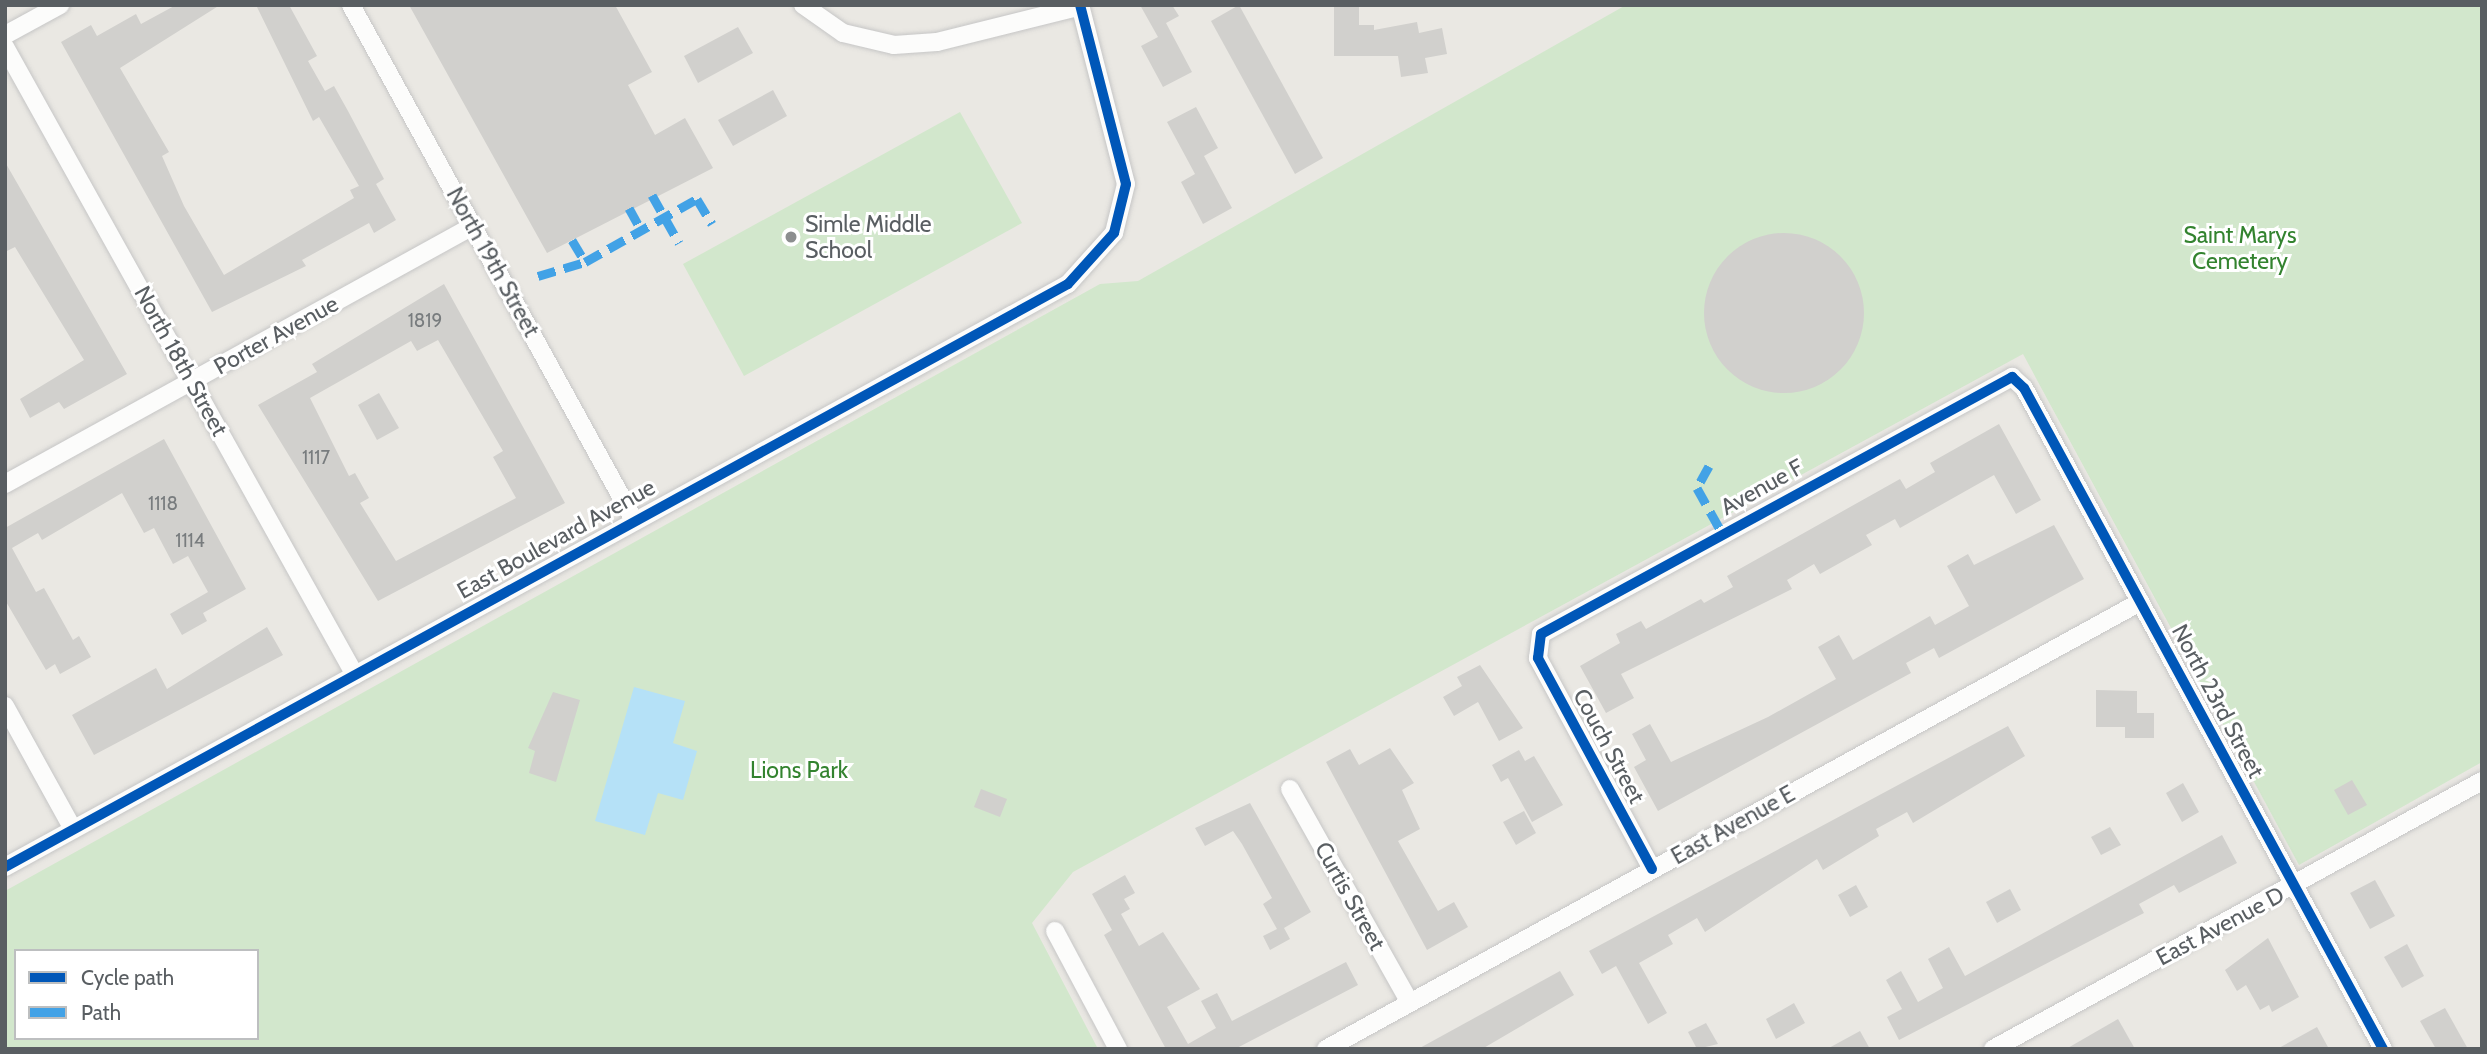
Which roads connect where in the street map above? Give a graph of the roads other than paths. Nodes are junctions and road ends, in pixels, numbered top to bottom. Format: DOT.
graph roads {
  1 [pos="60,5"];
  2 [pos="351,5"];
  3 [pos="803,5"];
  4 [pos="1081,6"];
  5 [pos="5,36"];
  6 [pos="5,47"];
  7 [pos="473,226"];
  8 [pos="2012,377"];
  9 [pos="193,381"];
  10 [pos="5,484"];
  11 [pos="634,520"];
  12 [pos="2140,602"];
  13 [pos="1536,641"];
  14 [pos="355,675"];
  15 [pos="5,706"];
  16 [pos="2482,781"];
  17 [pos="1290,789"];
  18 [pos="73,829"];
  19 [pos="5,867"];
  20 [pos="1652,869"];
  21 [pos="2294,886"];
  22 [pos="1055,931"];
  23 [pos="1410,1003"];
  24 [pos="2024,1032"];
  25 [pos="1118,1049"];
  26 [pos="1326,1049"];
  27 [pos="1993,1049"];
  28 [pos="2034,1049"];
  29 [pos="2383,1049"];
  1 -- 5 [label="street"];
  2 -- 7 [label="street, North 19th Street"];
  3 -- 4 [label="street"];
  4 -- 11 [label="street, East Boulevard Avenue"];
  6 -- 9 [label="street, North 18th Street"];
  7 -- 9 [label="street, Porter Avenue"];
  7 -- 11 [label="street, North 19th Street"];
  8 -- 12 [label="street, North 23rd Street"];
  8 -- 13 [label="street, Avenue F"];
  9 -- 10 [label="street, Porter Avenue"];
  9 -- 14 [label="street, North 18th Street"];
  11 -- 14 [label="street, East Boulevard Avenue"];
  12 -- 20 [label="street, East Avenue E"];
  12 -- 21 [label="street, North 23rd Street"];
  13 -- 20 [label="street, Couch Street"];
  14 -- 18 [label="street, East Boulevard Avenue"];
  15 -- 18 [label="street"];
  16 -- 21 [label="street, East Avenue D"];
  17 -- 23 [label="street, Curtis Street"];
  18 -- 19 [label="street, East Boulevard Avenue"];
  20 -- 23 [label="street, East Avenue E"];
  21 -- 24 [label="street, East Avenue D"];
  21 -- 29 [label="street, North 23rd Street"];
  22 -- 25 [label="street"];
  23 -- 26 [label="street, East Avenue E"];
  24 -- 27 [label="street, East Avenue D"];
  24 -- 28 [label="street"];
}
